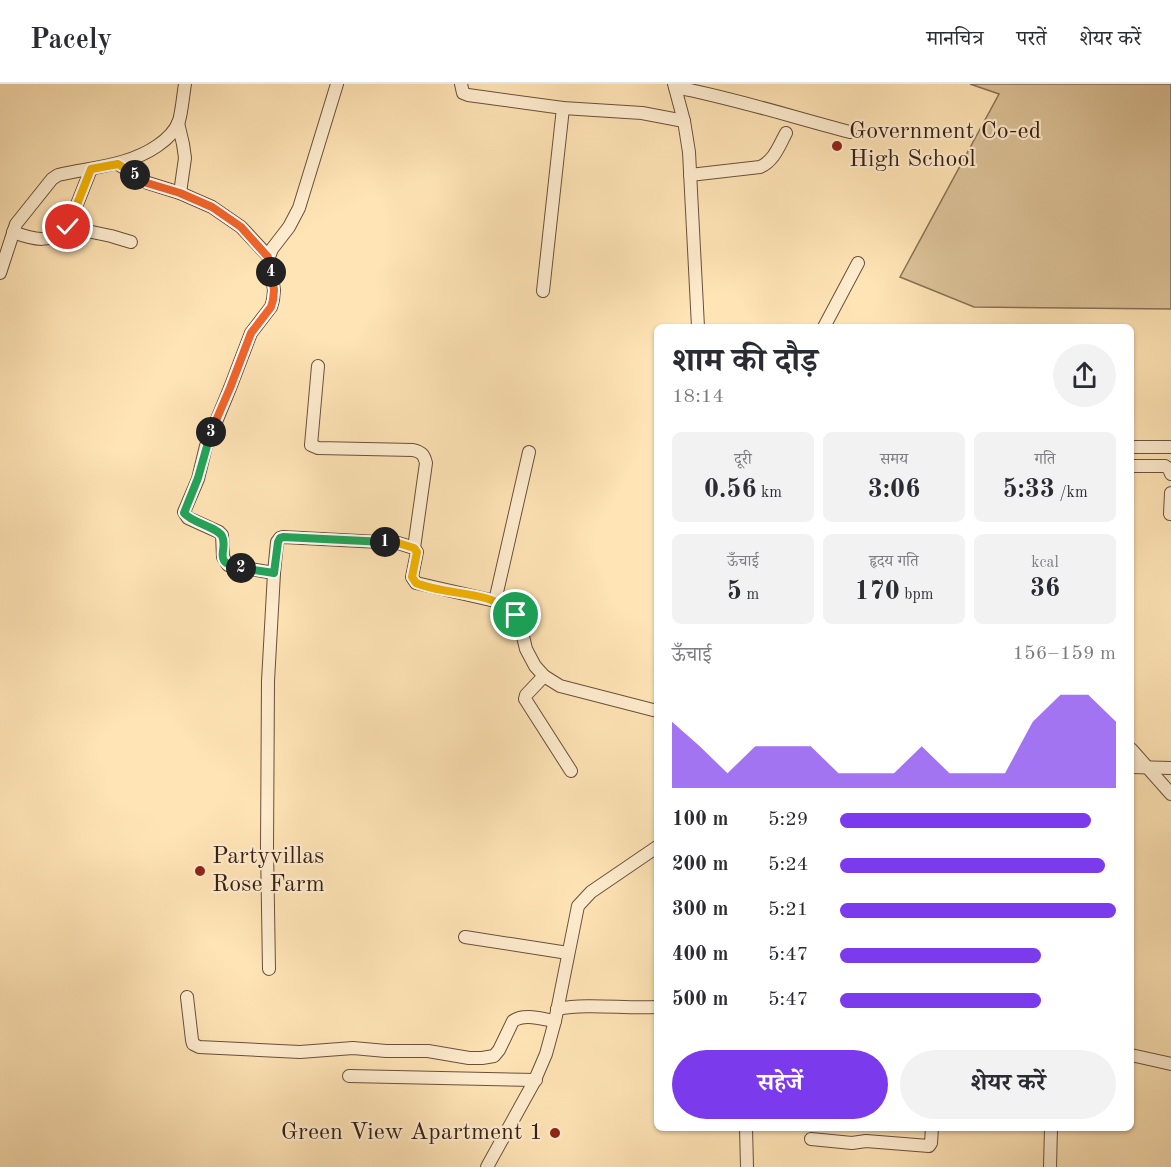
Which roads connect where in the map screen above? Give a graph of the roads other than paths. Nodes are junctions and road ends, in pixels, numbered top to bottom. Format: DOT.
graph roads {
  1 [pos="185,84"];
  2 [pos="337,84"];
  3 [pos="461,84"];
  4 [pos="674,86"];
  5 [pos="563,108"];
  6 [pos="684,121"];
  7 [pos="178,123"];
  8 [pos="850,132"];
  9 [pos="786,133"];
  10 [pos="118,164"];
  11 [pos="91,169"];
  12 [pos="690,175"];
  13 [pos="180,193"];
  14 [pos="68,227"];
  15 [pos="13,232"];
  16 [pos="131,242"];
  17 [pos="268,257"];
  18 [pos="858,263"];
  19 [pos="0,273"];
  20 [pos="543,291"];
  21 [pos="698,324"];
  22 [pos="826,324"];
  23 [pos="318,366"];
  24 [pos="1134,447"];
  25 [pos="1171,447"];
  26 [pos="529,452"];
  27 [pos="1134,466"];
  28 [pos="1171,474"];
  29 [pos="1171,493"];
  30 [pos="1170,514"];
  31 [pos="414,548"];
  32 [pos="274,573"];
  33 [pos="495,601"];
  34 [pos="544,676"];
  35 [pos="654,710"];
  36 [pos="1134,752"];
  37 [pos="1134,767"];
  38 [pos="1147,767"];
  39 [pos="1171,768"];
  40 [pos="571,771"];
  41 [pos="1171,794"];
  42 [pos="654,849"];
  43 [pos="465,937"];
  44 [pos="568,953"];
  45 [pos="268,969"];
  46 [pos="187,997"];
  47 [pos="654,1007"];
  48 [pos="556,1015"];
  49 [pos="1134,1056"];
  50 [pos="1171,1064"];
  51 [pos="349,1076"];
  52 [pos="536,1080"];
  53 [pos="746,1131"];
  54 [pos="869,1131"];
  55 [pos="933,1131"];
  56 [pos="1051,1131"];
  57 [pos="811,1138"];
  58 [pos="866,1141"];
  59 [pos="487,1167"];
  60 [pos="747,1167"];
  61 [pos="1050,1167"];
  1 -- 7 [label="street"];
  2 -- 17 [label="street"];
  3 -- 5 [label="street"];
  4 -- 6 [label="street"];
  4 -- 8 [label="street"];
  5 -- 6 [label="street"];
  5 -- 20 [label="street"];
  6 -- 12 [label="street"];
  7 -- 10 [label="street"];
  7 -- 13 [label="street"];
  9 -- 12 [label="street"];
  10 -- 11 [label="street"];
  10 -- 13 [label="street"];
  11 -- 14 [label="street"];
  11 -- 15 [label="street"];
  12 -- 21 [label="street"];
  13 -- 17 [label="street"];
  14 -- 15 [label="street"];
  14 -- 16 [label="street"];
  15 -- 19 [label="street"];
  17 -- 32 [label="street"];
  18 -- 22 [label="street"];
  23 -- 31 [label="street"];
  24 -- 25 [label="street"];
  26 -- 33 [label="street"];
  27 -- 28 [label="street"];
  29 -- 30 [label="street"];
  31 -- 32 [label="street"];
  31 -- 33 [label="street"];
  32 -- 45 [label="street"];
  33 -- 34 [label="street"];
  34 -- 35 [label="street"];
  34 -- 40 [label="street"];
  36 -- 38 [label="street"];
  37 -- 38 [label="street"];
  38 -- 39 [label="street"];
  38 -- 41 [label="street"];
  42 -- 44 [label="street"];
  43 -- 44 [label="street"];
  44 -- 48 [label="street"];
  46 -- 48 [label="street"];
  47 -- 48 [label="street"];
  48 -- 52 [label="street"];
  49 -- 50 [label="street"];
  51 -- 52 [label="street"];
  52 -- 59 [label="street"];
  53 -- 60 [label="street"];
  54 -- 58 [label="street"];
  55 -- 58 [label="street"];
  56 -- 61 [label="street"];
  57 -- 58 [label="street"];
}
